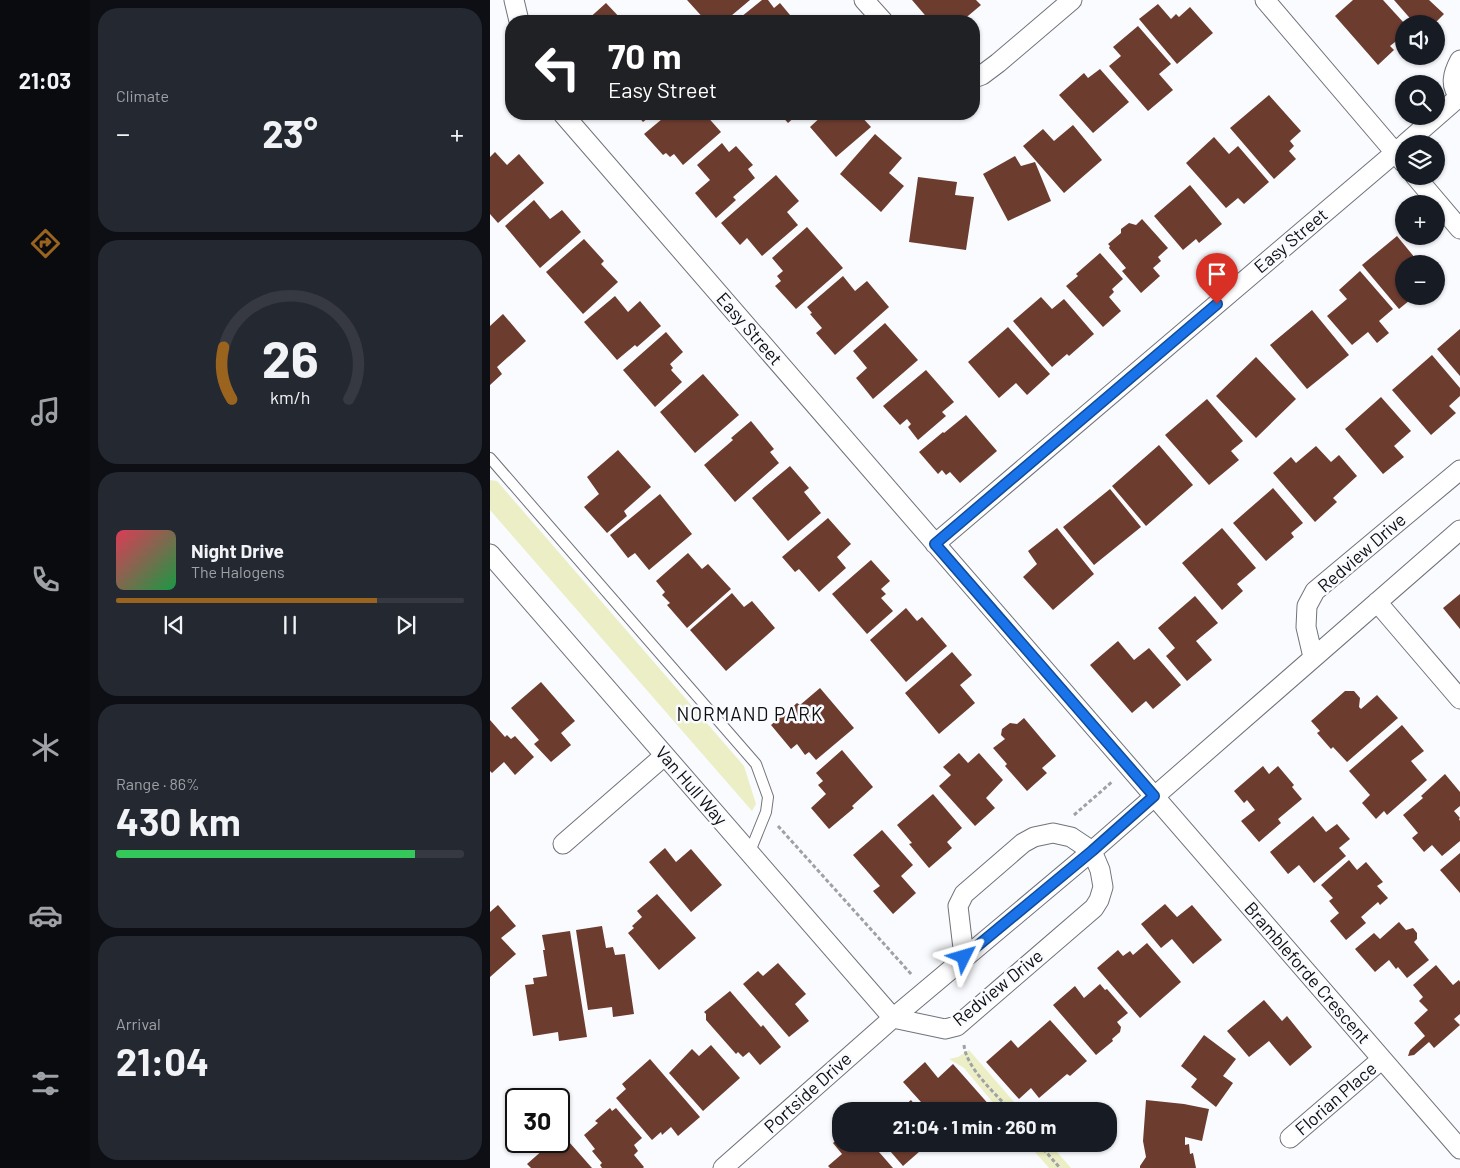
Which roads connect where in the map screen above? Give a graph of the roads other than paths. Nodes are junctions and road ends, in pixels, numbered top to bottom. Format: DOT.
graph roads {
  1 [pos="514,0"];
  2 [pos="864,0"];
  3 [pos="1072,0"];
  4 [pos="1264,0"];
  5 [pos="517,15"];
  6 [pos="877,15"];
  7 [pos="1460,60"];
  8 [pos="980,76"];
  9 [pos="1459,97"];
  10 [pos="568,120"];
  11 [pos="1419,135"];
  12 [pos="1395,143"];
  13 [pos="1395,157"];
  14 [pos="1423,185"];
  15 [pos="1460,229"];
  16 [pos="490,458"];
  17 [pos="1460,470"];
  18 [pos="1460,530"];
  19 [pos="935,544"];
  20 [pos="490,554"];
  21 [pos="1377,602"];
  22 [pos="1313,657"];
  23 [pos="1460,698"];
  24 [pos="664,756"];
  25 [pos="1154,796"];
  26 [pos="563,844"];
  27 [pos="1092,851"];
  28 [pos="750,854"];
  29 [pos="964,957"];
  30 [pos="893,1018"];
  31 [pos="1382,1059"];
  32 [pos="1290,1138"];
  33 [pos="1460,1149"];
  34 [pos="723,1168"];
  1 -- 5 [label="street"];
  2 -- 6 [label="street"];
  3 -- 8 [label="street"];
  4 -- 12 [label="street"];
  7 -- 9 [label="street"];
  9 -- 11 [label="street, Easy Street"];
  10 -- 19 [label="street, Easy Street"];
  13 -- 19 [label="street, Easy Street"];
  14 -- 15 [label="street"];
  16 -- 28 [label="lane"];
  17 -- 22 [label="street, Redview Drive"];
  18 -- 21 [label="street"];
  19 -- 25 [label="street, Easy Street"];
  20 -- 24 [label="street, Van Hull Way"];
  21 -- 22 [label="street"];
  21 -- 23 [label="street"];
  22 -- 25 [label="street"];
  24 -- 26 [label="street"];
  24 -- 28 [label="street, Van Hull Way"];
  25 -- 27 [label="street"];
  25 -- 31 [label="street, Brambleforde Crescent"];
  27 -- 29 [label="street"];
  27 -- 29 [label="street"];
  27 -- 30 [label="street, Redview Drive"];
  28 -- 30 [label="street, Van Hull Way"];
  29 -- 30 [label="street"];
  30 -- 34 [label="street, Portside Drive"];
  31 -- 32 [label="street, Florian Place"];
  31 -- 33 [label="street, Brambleforde Crescent"];
}
